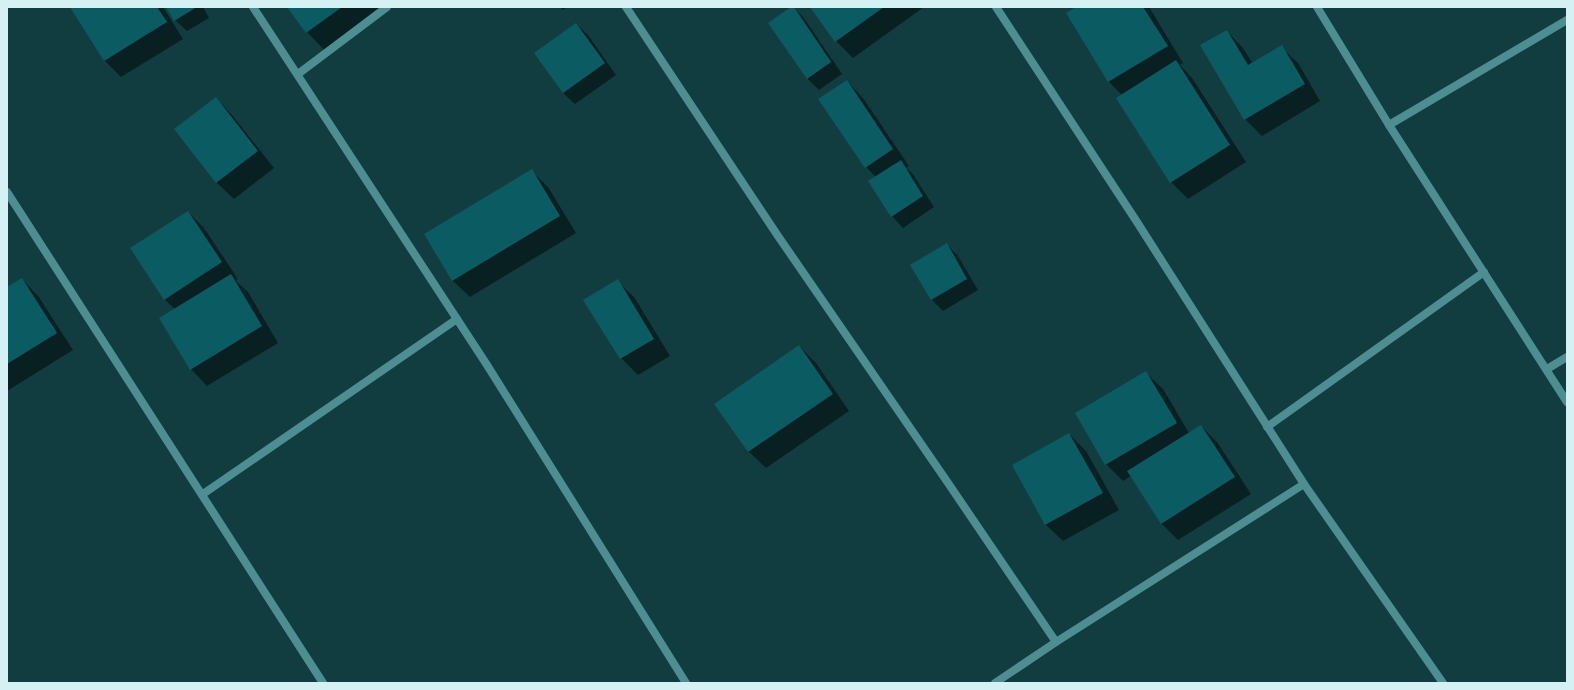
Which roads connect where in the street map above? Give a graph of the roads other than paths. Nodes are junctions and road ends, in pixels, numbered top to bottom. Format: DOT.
graph roads {
  1 [pos="253,7"];
  2 [pos="387,7"];
  3 [pos="626,7"];
  4 [pos="996,7"];
  5 [pos="1317,7"];
  6 [pos="1567,20"];
  7 [pos="298,74"];
  8 [pos="1389,125"];
  9 [pos="7,192"];
  10 [pos="1484,272"];
  11 [pos="457,319"];
  12 [pos="1567,357"];
  13 [pos="1547,369"];
  14 [pos="1567,402"];
  15 [pos="1268,427"];
  16 [pos="1304,484"];
  17 [pos="203,494"];
  18 [pos="1056,642"];
  19 [pos="323,683"];
  20 [pos="686,683"];
  21 [pos="995,683"];
  22 [pos="1443,683"];
  1 -- 7 [label="street"];
  2 -- 7 [label="street"];
  3 -- 18 [label="street"];
  4 -- 15 [label="street"];
  5 -- 8 [label="street"];
  6 -- 8 [label="street"];
  7 -- 11 [label="street"];
  8 -- 10 [label="street"];
  9 -- 17 [label="street"];
  10 -- 13 [label="street"];
  10 -- 15 [label="street"];
  11 -- 17 [label="street"];
  11 -- 20 [label="street"];
  12 -- 13 [label="street"];
  13 -- 14 [label="street"];
  15 -- 16 [label="street"];
  16 -- 18 [label="street"];
  16 -- 22 [label="street"];
  17 -- 19 [label="street"];
  18 -- 21 [label="street"];
}
